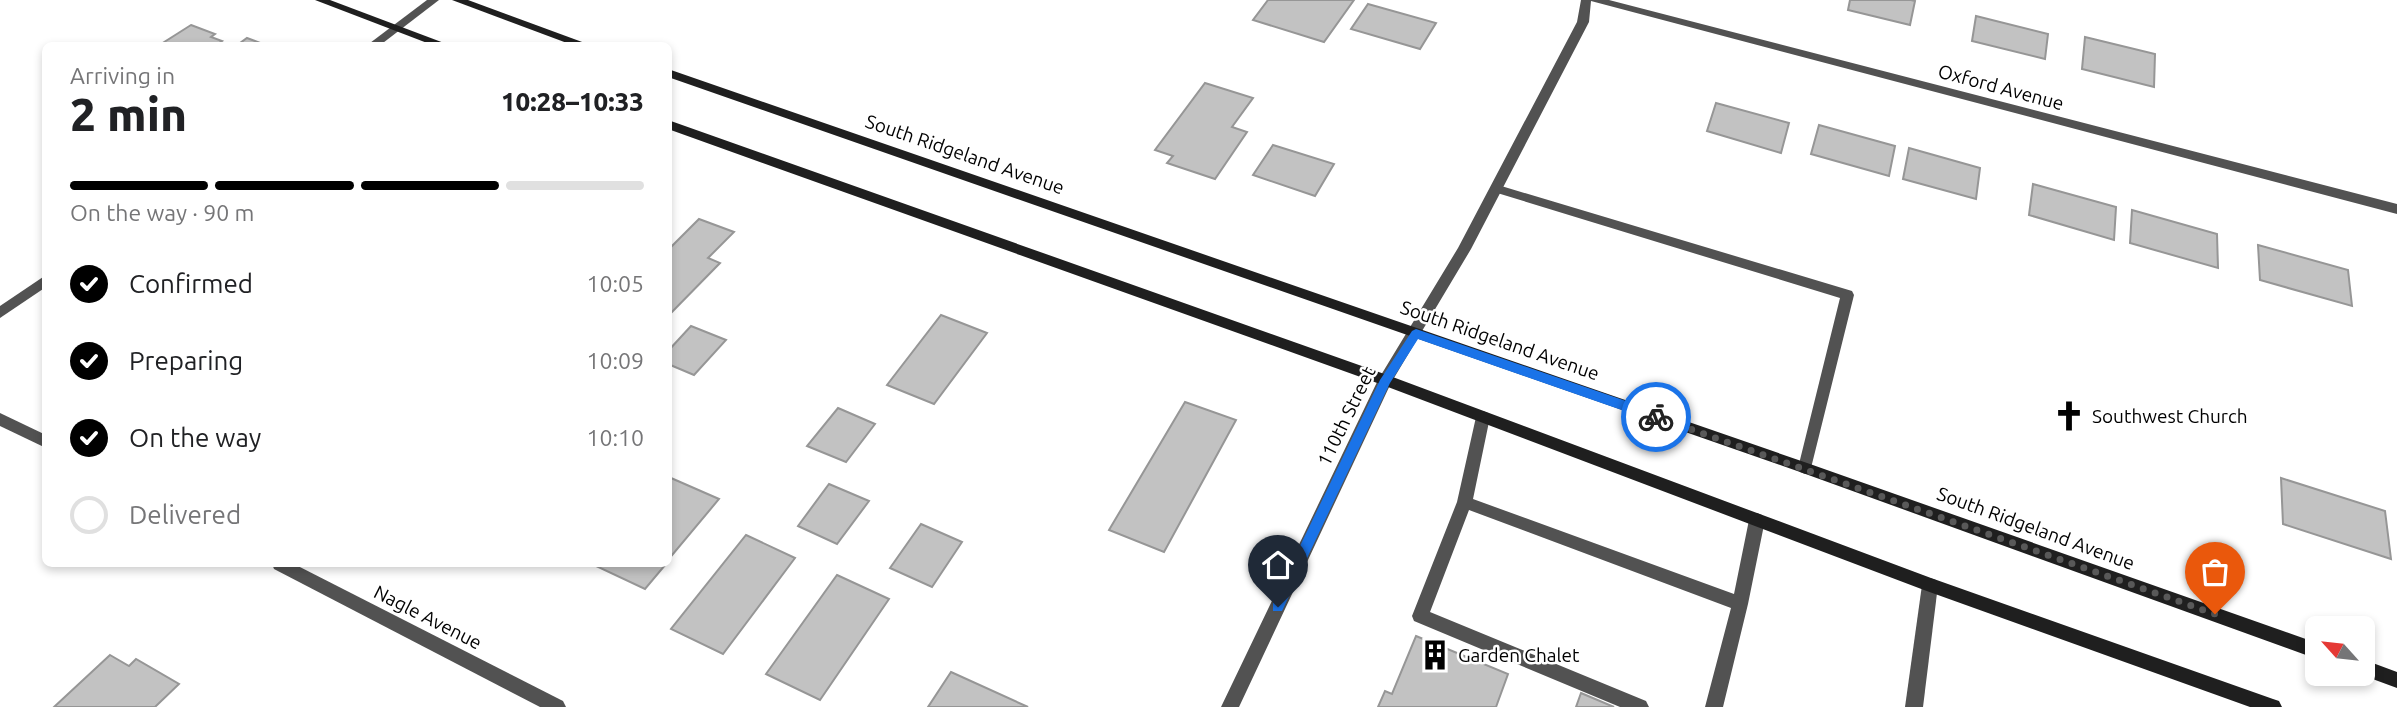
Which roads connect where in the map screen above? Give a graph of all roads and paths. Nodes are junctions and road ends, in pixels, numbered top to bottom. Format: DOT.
graph roads {
  1 [pos="320,0"];
  2 [pos="434,0"];
  3 [pos="457,0"];
  4 [pos="1586,0"];
  5 [pos="1596,0"];
  6 [pos="396,27"];
  7 [pos="375,42"];
  8 [pos="436,42"];
  9 [pos="577,42"];
  10 [pos="672,75"];
  11 [pos="672,125"];
  12 [pos="1498,189"];
  13 [pos="2397,209"];
  14 [pos="42,283"];
  15 [pos="0,313"];
  16 [pos="1416,334"];
  17 [pos="1385,380"];
  18 [pos="1483,417"];
  19 [pos="0,419"];
  20 [pos="42,440"];
  21 [pos="1805,468"];
  22 [pos="1465,502"];
  23 [pos="1757,520"];
  24 [pos="285,567"];
  25 [pos="1930,585"];
  26 [pos="1740,604"];
  27 [pos="2305,647"];
  28 [pos="2375,672"];
  29 [pos="2397,680"];
  30 [pos="557,707"];
  31 [pos="1230,707"];
  32 [pos="1640,707"];
  33 [pos="1714,707"];
  34 [pos="1914,707"];
  35 [pos="2273,707"];
  1 -- 6 [label="main road"];
  2 -- 6 [label="street"];
  3 -- 9 [label="main road"];
  4 -- 12 [label="street, 110th Street"];
  5 -- 13 [label="street, Oxford Avenue"];
  6 -- 7 [label="street"];
  6 -- 8 [label="main road"];
  10 -- 16 [label="main road, South Ridgeland Avenue"];
  11 -- 17 [label="main road"];
  12 -- 16 [label="street, 110th Street"];
  12 -- 21 [label="street"];
  14 -- 15 [label="street"];
  16 -- 17 [label="street, 110th Street"];
  16 -- 21 [label="main road, South Ridgeland Avenue"];
  17 -- 18 [label="main road"];
  17 -- 31 [label="street, 110th Street"];
  18 -- 22 [label="street"];
  18 -- 23 [label="main road"];
  19 -- 20 [label="street"];
  21 -- 27 [label="main road, South Ridgeland Avenue"];
  22 -- 26 [label="street"];
  22 -- 32 [label="street"];
  23 -- 25 [label="main road"];
  23 -- 26 [label="street"];
  24 -- 30 [label="street, Nagle Avenue"];
  25 -- 34 [label="street"];
  25 -- 35 [label="main road"];
  26 -- 33 [label="street"];
  28 -- 29 [label="main road"];
}
